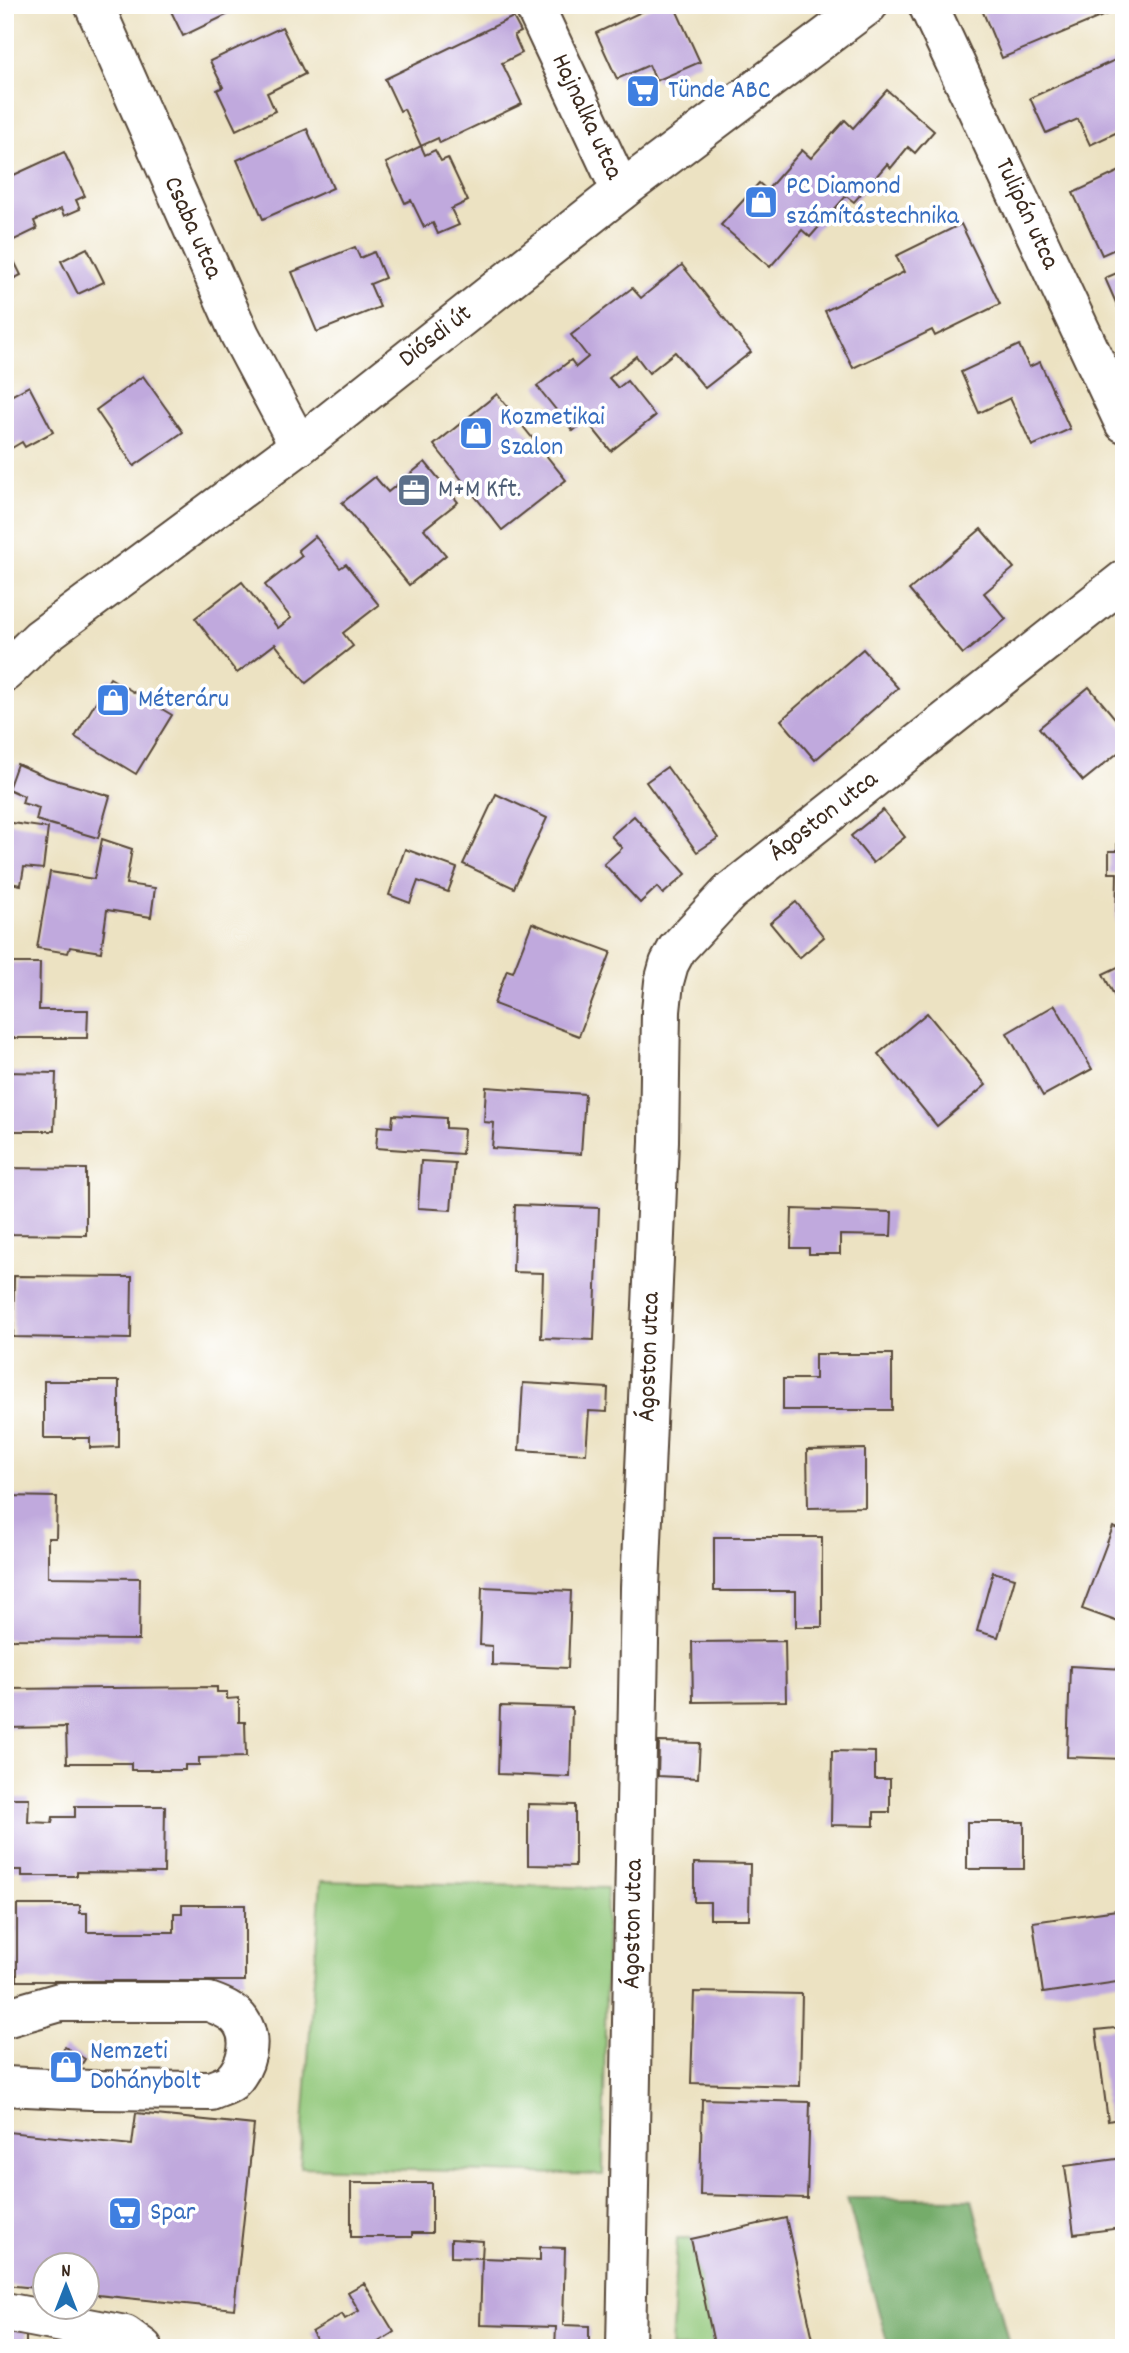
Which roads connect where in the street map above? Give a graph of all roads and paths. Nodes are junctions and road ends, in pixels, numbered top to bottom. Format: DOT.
graph roads {
  1 [pos="94,5"];
  2 [pos="534,5"];
  3 [pos="928,5"];
  4 [pos="848,12"];
  5 [pos="621,191"];
  6 [pos="1124,423"];
  7 [pos="299,446"];
  8 [pos="1124,580"];
  9 [pos="5,672"];
  10 [pos="5,2018"];
  11 [pos="5,2086"];
  12 [pos="5,2312"];
  13 [pos="134,2341"];
  14 [pos="626,2348"];
  1 -- 7 [label="street, Csaba utca"];
  2 -- 5 [label="street, Hajnalka utca"];
  3 -- 6 [label="street, Tulipán utca"];
  4 -- 5 [label="street, Diósdi út"];
  5 -- 7 [label="street, Diósdi út"];
  7 -- 9 [label="street, Diósdi út"];
  8 -- 14 [label="street, Ágoston utca"];
  10 -- 11 [label="street"];
  12 -- 13 [label="street"];
}
